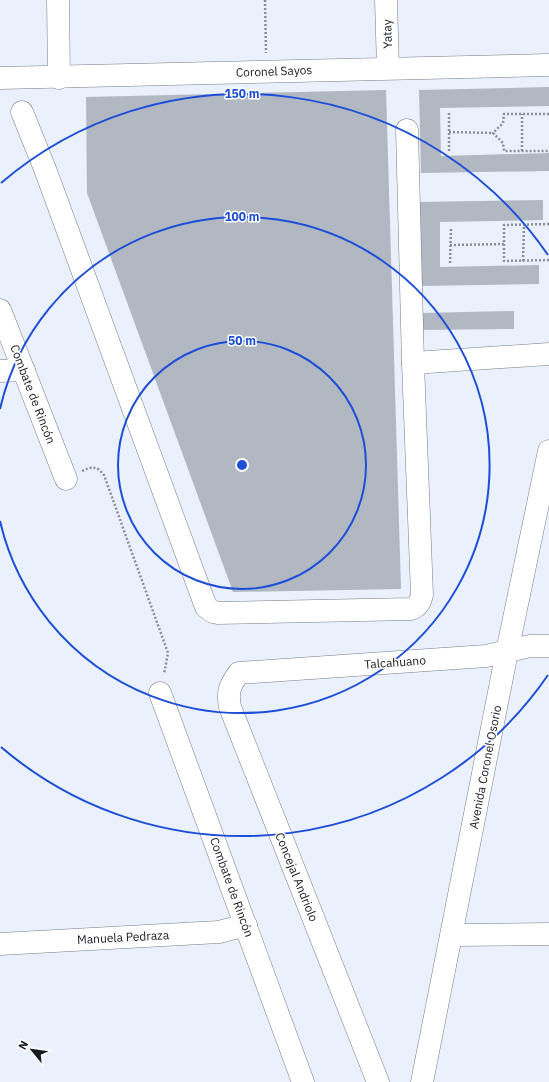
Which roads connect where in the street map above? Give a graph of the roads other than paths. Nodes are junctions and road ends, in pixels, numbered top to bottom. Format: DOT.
graph roads {
  1 [pos="58,0"];
  2 [pos="386,0"];
  3 [pos="549,65"];
  4 [pos="388,68"];
  5 [pos="0,78"];
  6 [pos="59,78"];
  7 [pos="22,112"];
  8 [pos="407,130"];
  9 [pos="0,310"];
  10 [pos="549,354"];
  11 [pos="413,363"];
  12 [pos="24,370"];
  13 [pos="0,371"];
  14 [pos="549,451"];
  15 [pos="66,479"];
  16 [pos="549,646"];
  17 [pos="507,652"];
  18 [pos="240,673"];
  19 [pos="160,692"];
  20 [pos="246,925"];
  21 [pos="549,934"];
  22 [pos="452,935"];
  23 [pos="0,944"];
  24 [pos="303,1082"];
  25 [pos="378,1082"];
  26 [pos="422,1082"];
  1 -- 6 [label="street"];
  2 -- 4 [label="street, Yatay"];
  3 -- 4 [label="street, Coronel Sayos"];
  4 -- 6 [label="street, Coronel Sayos"];
  5 -- 6 [label="street, Coronel Sayos"];
  7 -- 11 [label="street"];
  8 -- 11 [label="street"];
  9 -- 12 [label="street, Combate de Rincón"];
  10 -- 11 [label="street"];
  12 -- 13 [label="street"];
  12 -- 15 [label="street, Combate de Rincón"];
  14 -- 17 [label="street, Avenida Coronel Osorio"];
  16 -- 17 [label="street, Talcahuano"];
  17 -- 18 [label="street, Talcahuano"];
  17 -- 22 [label="street, Avenida Coronel Osorio"];
  18 -- 25 [label="street, Concejal Andriolo"];
  19 -- 20 [label="street, Combate de Rincón"];
  20 -- 23 [label="street, Manuela Pedraza"];
  20 -- 24 [label="street, Combate de Rincón"];
  21 -- 22 [label="street"];
  22 -- 26 [label="street, Avenida Coronel Osorio"];
}
